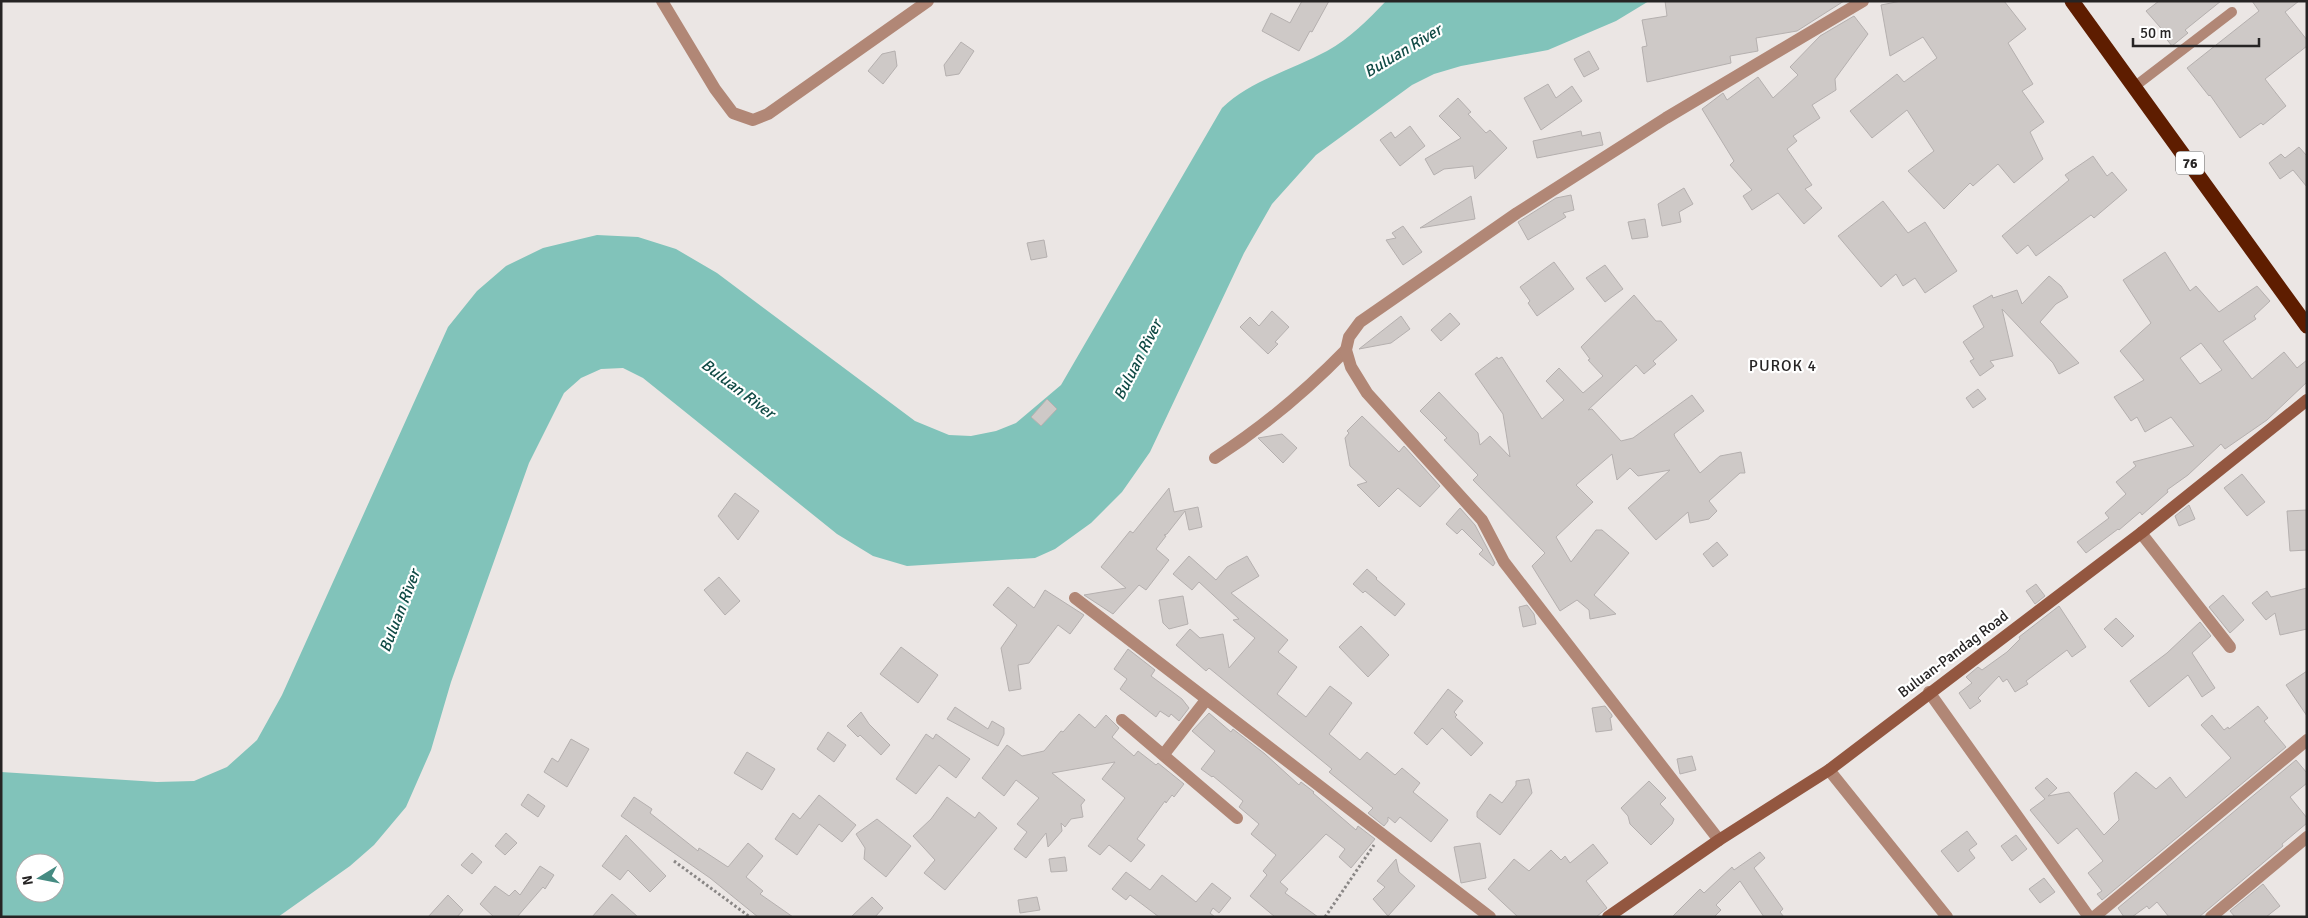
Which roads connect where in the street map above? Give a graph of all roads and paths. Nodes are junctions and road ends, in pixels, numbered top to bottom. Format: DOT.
graph roads {
  1 [pos="662,1"];
  2 [pos="928,1"];
  3 [pos="1863,1"];
  4 [pos="2072,1"];
  5 [pos="2232,12"];
  6 [pos="2134,87"];
  7 [pos="2307,326"];
  8 [pos="1346,350"];
  9 [pos="2307,400"];
  10 [pos="1215,458"];
  11 [pos="2141,533"];
  12 [pos="1075,598"];
  13 [pos="2230,648"];
  14 [pos="1929,692"];
  15 [pos="1206,700"];
  16 [pos="1122,720"];
  17 [pos="2307,740"];
  18 [pos="1164,754"];
  19 [pos="1829,770"];
  20 [pos="1237,818"];
  21 [pos="1382,833"];
  22 [pos="2307,837"];
  23 [pos="1719,840"];
  24 [pos="674,861"];
  25 [pos="750,917"];
  26 [pos="1326,917"];
  27 [pos="1490,917"];
  28 [pos="1608,917"];
  29 [pos="1947,917"];
  30 [pos="2088,917"];
  31 [pos="2094,917"];
  32 [pos="2211,917"];
  1 -- 2 [label="street"];
  3 -- 8 [label="street"];
  4 -- 6 [label="highway, 76"];
  5 -- 6 [label="lane"];
  6 -- 7 [label="highway, 76"];
  8 -- 10 [label="street"];
  8 -- 23 [label="street"];
  9 -- 11 [label="main road, Buluan-Pandag Road"];
  11 -- 13 [label="street"];
  11 -- 14 [label="main road, Buluan-Pandag Road"];
  12 -- 15 [label="street"];
  14 -- 19 [label="main road, Buluan-Pandag Road"];
  14 -- 30 [label="street"];
  15 -- 18 [label="street"];
  15 -- 21 [label="street"];
  16 -- 18 [label="street"];
  17 -- 31 [label="street"];
  18 -- 20 [label="street"];
  19 -- 23 [label="main road, Buluan-Pandag Road"];
  19 -- 29 [label="street"];
  21 -- 26 [label="path"];
  21 -- 27 [label="street"];
  22 -- 32 [label="street"];
  23 -- 28 [label="main road, Buluan-Pandag Road"];
  24 -- 25 [label="path"];
}
